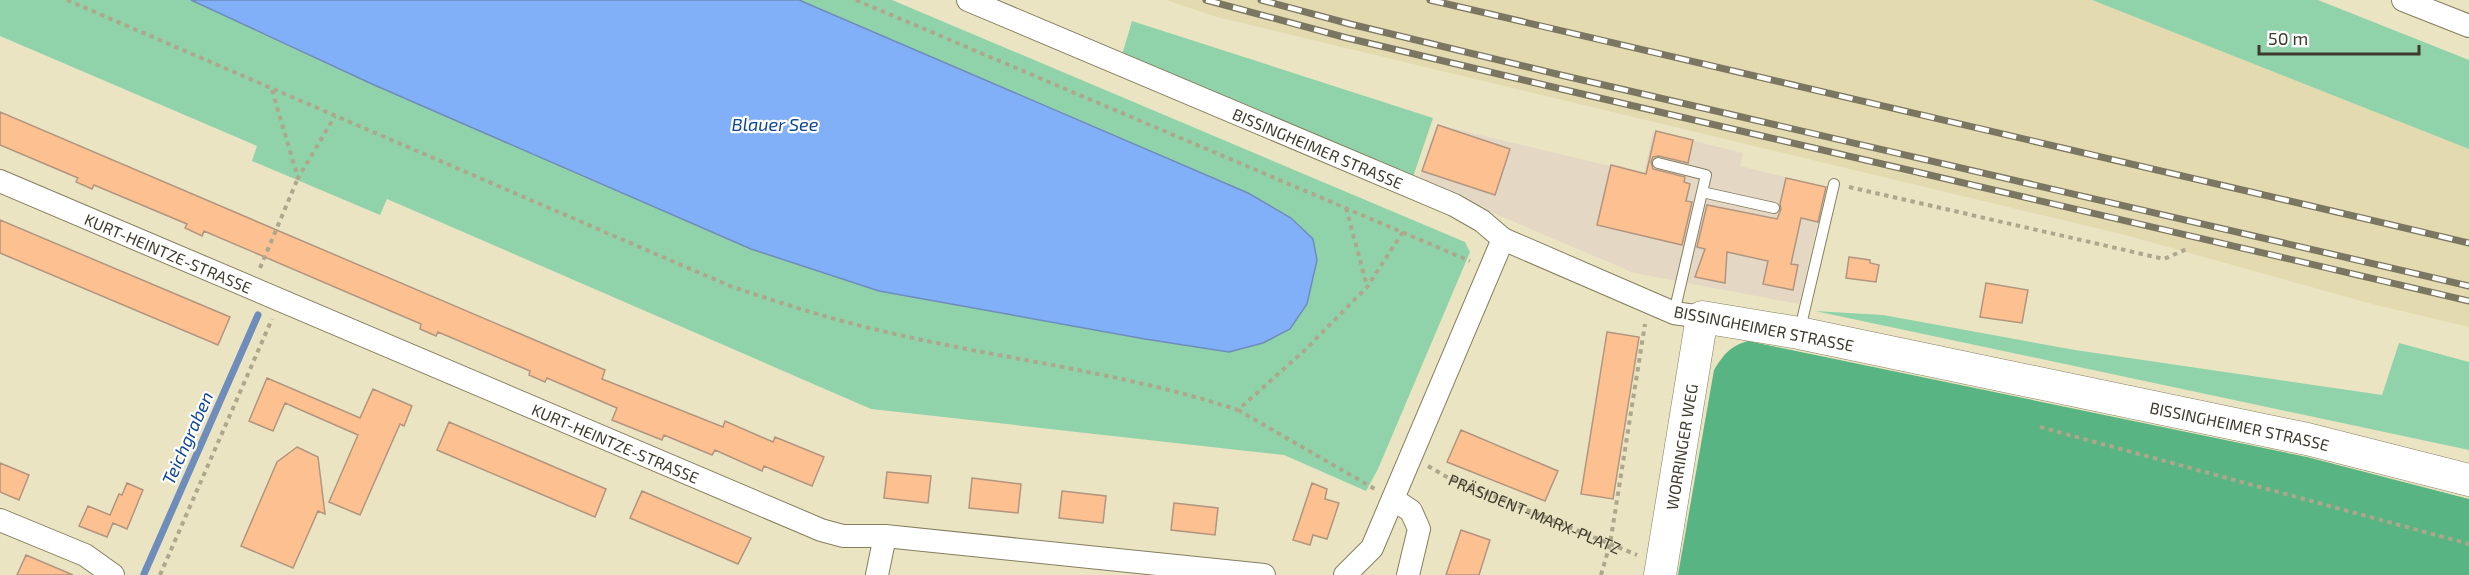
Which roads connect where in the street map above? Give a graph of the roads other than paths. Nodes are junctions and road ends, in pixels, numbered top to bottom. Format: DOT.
graph roads {
  1 [pos="968,0"];
  2 [pos="2403,0"];
  3 [pos="2469,26"];
  4 [pos="1658,164"];
  5 [pos="0,182"];
  6 [pos="1833,184"];
  7 [pos="1702,192"];
  8 [pos="1774,208"];
  9 [pos="1503,239"];
  10 [pos="1688,315"];
  11 [pos="1799,333"];
  12 [pos="2469,480"];
  13 [pos="1393,499"];
  14 [pos="0,519"];
  15 [pos="885,536"];
  16 [pos="1661,571"];
  17 [pos="113,575"];
  18 [pos="877,575"];
  19 [pos="1264,575"];
  20 [pos="1345,575"];
  21 [pos="1408,575"];
  1 -- 9 [label="street, BISSINGHEIMER STRASSE"];
  2 -- 3 [label="street"];
  4 -- 7 [label="lane"];
  5 -- 15 [label="street, KURT-HEINTZE-STRASSE"];
  6 -- 11 [label="lane"];
  7 -- 8 [label="lane"];
  7 -- 10 [label="lane"];
  9 -- 10 [label="street, BISSINGHEIMER STRASSE"];
  9 -- 13 [label="street"];
  10 -- 11 [label="street, BISSINGHEIMER STRASSE"];
  10 -- 16 [label="street, WORRINGER WEG"];
  11 -- 12 [label="street, BISSINGHEIMER STRASSE"];
  13 -- 20 [label="street"];
  13 -- 21 [label="street"];
  14 -- 17 [label="street"];
  15 -- 18 [label="street"];
  15 -- 19 [label="street, KURT-HEINTZE-STRASSE"];
}
